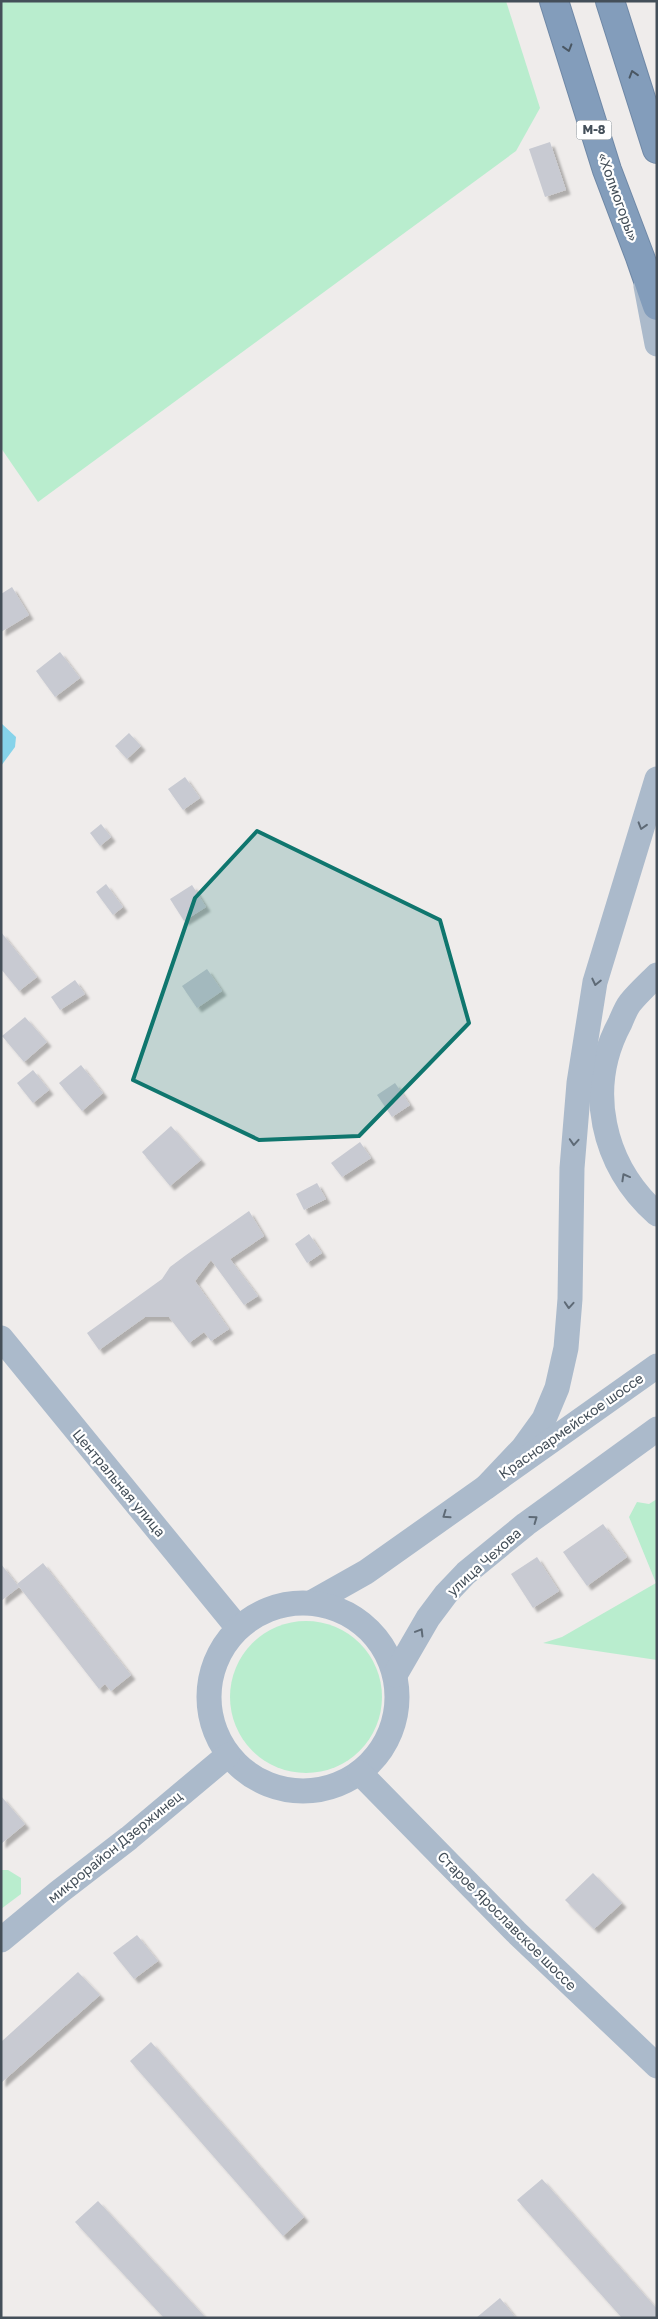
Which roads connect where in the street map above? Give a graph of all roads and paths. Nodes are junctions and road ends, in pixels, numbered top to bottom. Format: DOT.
graph roads {
  1 [pos="554,1"];
  2 [pos="610,1"];
  3 [pos="652,130"];
  4 [pos="657,149"];
  5 [pos="640,257"];
  6 [pos="657,306"];
  7 [pos="657,344"];
  8 [pos="657,779"];
  9 [pos="657,975"];
  10 [pos="657,1214"];
  11 [pos="1,1338"];
  12 [pos="657,1366"];
  13 [pos="657,1429"];
  14 [pos="657,1449"];
  15 [pos="486,1487"];
  16 [pos="573,1490"];
  17 [pos="311,1602"];
  18 [pos="238,1628"];
  19 [pos="395,1675"];
  20 [pos="228,1755"];
  21 [pos="360,1773"];
  22 [pos="1,1940"];
  23 [pos="657,2066"];
  1 -- 5 [label="highway, «Холмогоры» / М-8, one-way"];
  3 -- 2 [label="highway, one-way"];
  3 -- 4 [label="highway"];
  5 -- 6 [label="highway, «Холмогоры» / М-8"];
  5 -- 7 [label="main road"];
  8 -- 15 [label="main road, one-way"];
  10 -- 9 [label="main road, one-way"];
  11 -- 18 [label="main road, Центральная улица"];
  12 -- 15 [label="main road, Красноармейское шоссе"];
  13 -- 16 [label="main road"];
  14 -- 16 [label="main road"];
  15 -- 17 [label="main road, one-way"];
  19 -- 16 [label="main road, улица Чехова, one-way"];
  17 -- 18 [label="main road"];
  17 -- 19 [label="main road"];
  18 -- 20 [label="main road"];
  19 -- 21 [label="main road"];
  20 -- 21 [label="main road"];
  20 -- 22 [label="main road, микрорайон Дзержинец"];
  21 -- 23 [label="main road, Старое Ярославское шоссе"];
}
